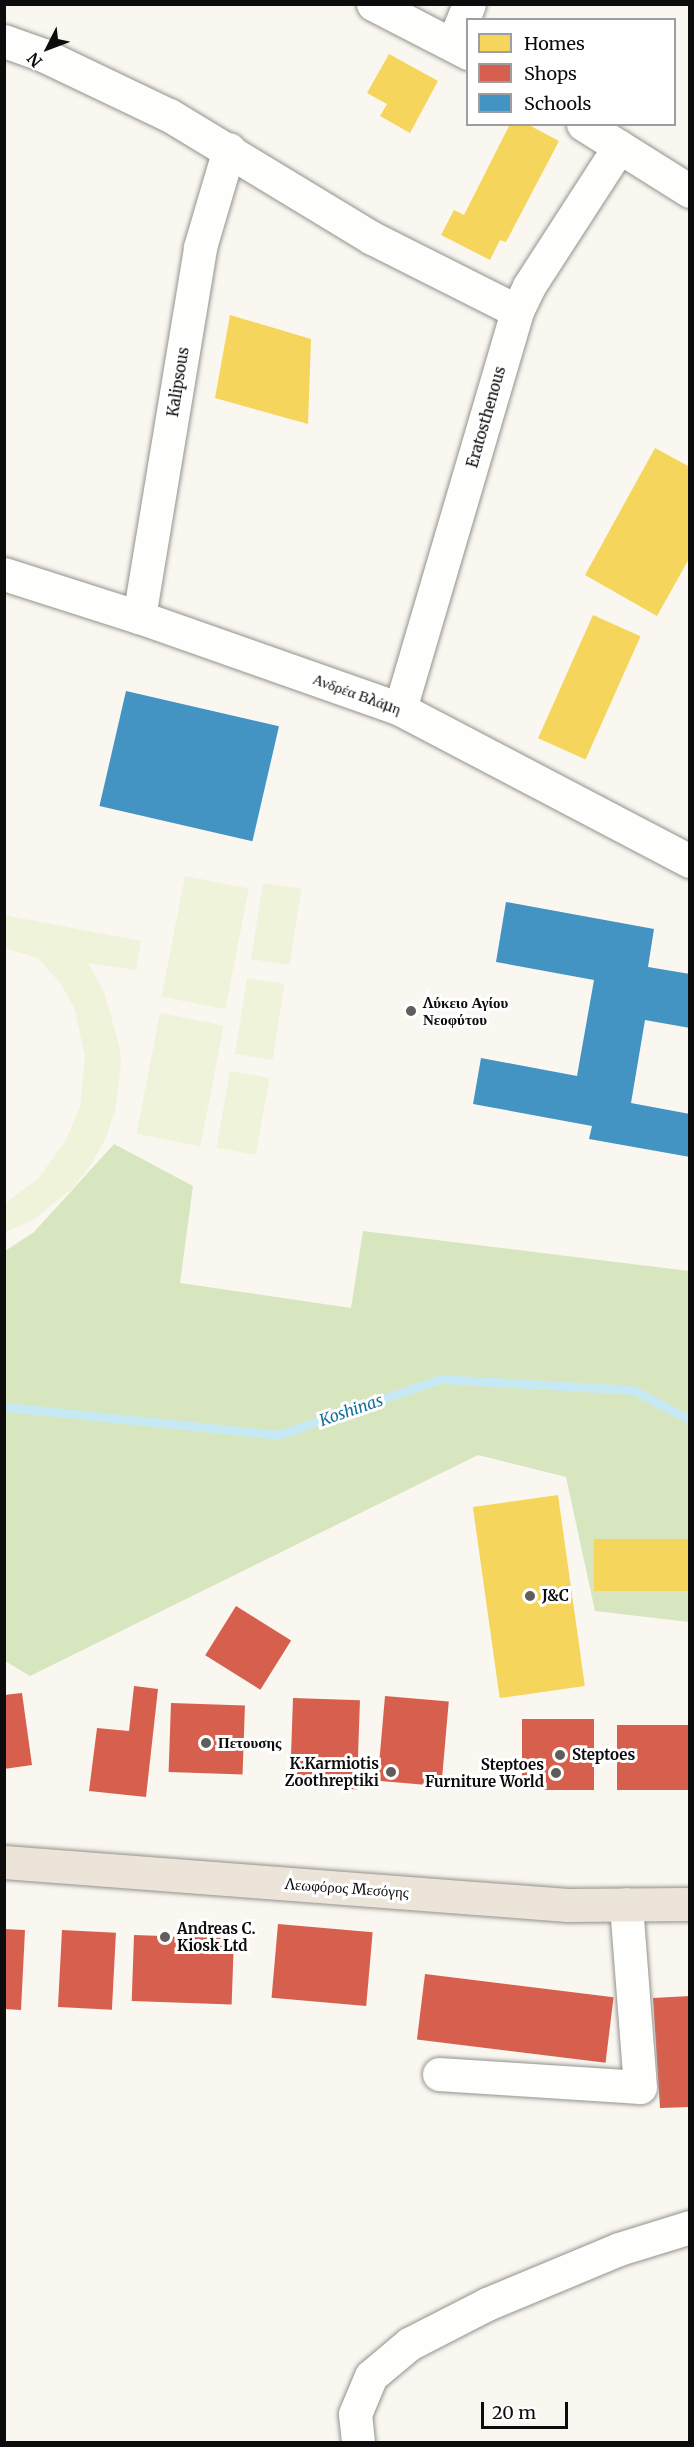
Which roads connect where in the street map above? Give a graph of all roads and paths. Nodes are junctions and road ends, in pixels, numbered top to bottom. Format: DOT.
graph roads {
  1 [pos="373,4"];
  2 [pos="466,19"];
  3 [pos="4,42"];
  4 [pos="460,49"];
  5 [pos="586,126"];
  6 [pos="619,147"];
  7 [pos="229,149"];
  8 [pos="690,191"];
  9 [pos="517,311"];
  10 [pos="4,574"];
  11 [pos="139,617"];
  12 [pos="400,709"];
  13 [pos="690,861"];
  14 [pos="4,1862"];
  15 [pos="690,1904"];
  16 [pos="626,1905"];
  17 [pos="439,2074"];
  18 [pos="690,2227"];
  19 [pos="358,2442"];
  1 -- 4 [label="street"];
  2 -- 4 [label="street"];
  3 -- 7 [label="street"];
  5 -- 6 [label="street"];
  6 -- 8 [label="street"];
  6 -- 9 [label="street, Eratosthenous"];
  7 -- 9 [label="street"];
  7 -- 11 [label="street, Kalipsous"];
  9 -- 12 [label="street, Eratosthenous"];
  10 -- 11 [label="street, Ανδρέα Βλάμη"];
  11 -- 12 [label="street, Ανδρέα Βλάμη"];
  12 -- 13 [label="street, Ανδρέα Βλάμη"];
  14 -- 16 [label="main road, Λεωφόρος Μεσόγης"];
  15 -- 16 [label="main road, Λεωφόρος Μεσόγης"];
  16 -- 17 [label="street"];
  18 -- 19 [label="street"];
}
